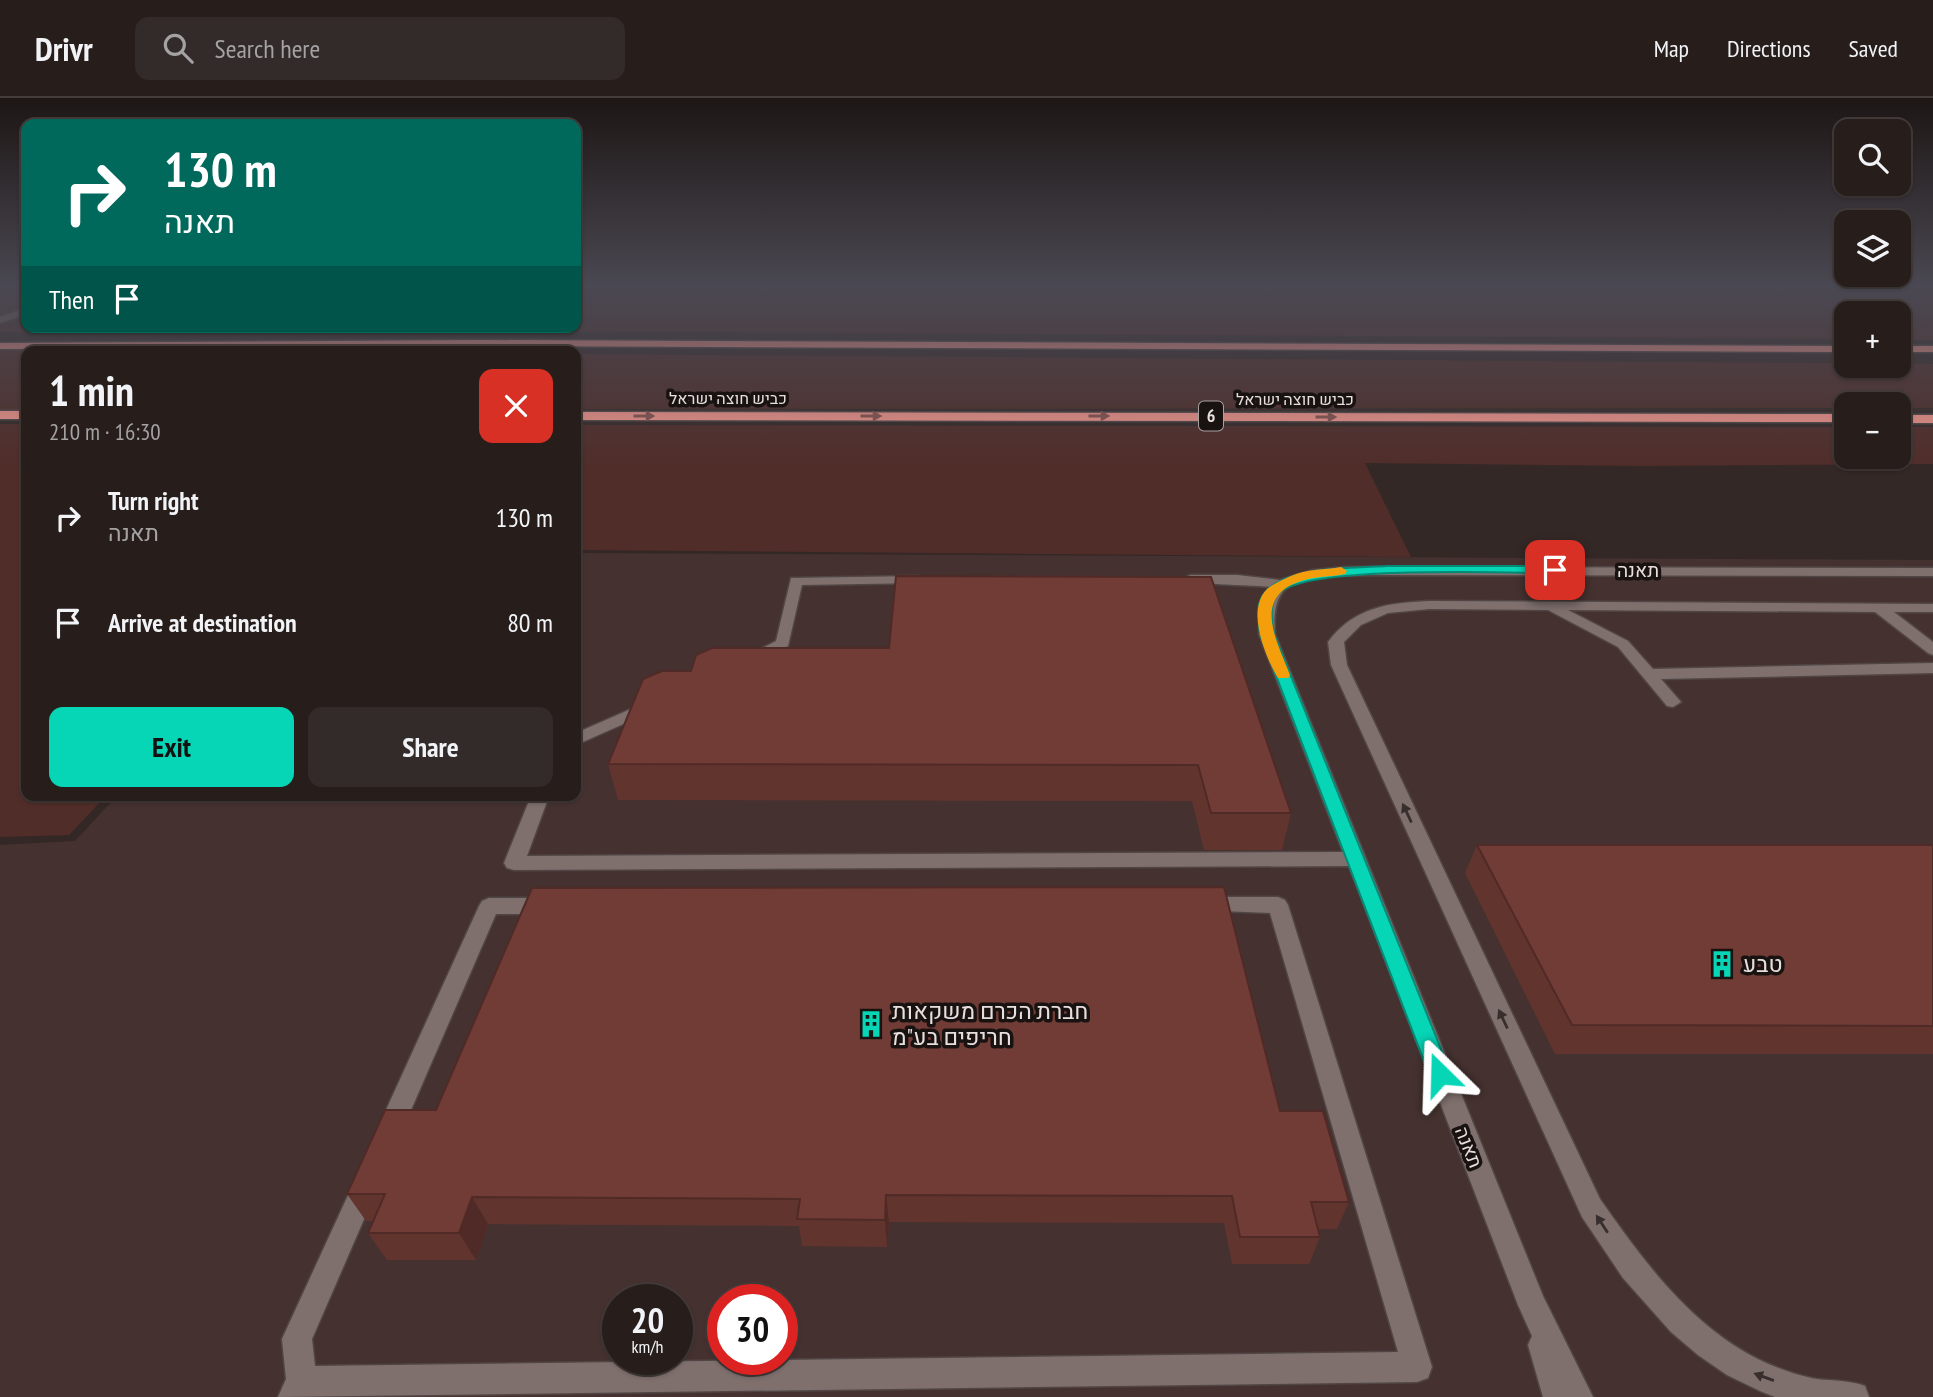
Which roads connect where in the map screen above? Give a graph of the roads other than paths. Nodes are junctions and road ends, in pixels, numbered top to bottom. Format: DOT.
graph roads {
  1 [pos="1309,347"];
  2 [pos="1834,349"];
  3 [pos="1911,349"];
  4 [pos="1933,349"];
  5 [pos="0,415"];
  6 [pos="21,415"];
  7 [pos="581,416"];
  8 [pos="1834,418"];
  9 [pos="1911,419"];
  10 [pos="1933,419"];
  11 [pos="1933,572"];
  12 [pos="1168,579"];
  13 [pos="934,580"];
  14 [pos="1282,584"];
  15 [pos="1545,606"];
  16 [pos="1878,607"];
  17 [pos="1933,608"];
  18 [pos="1933,650"];
  19 [pos="734,666"];
  20 [pos="1933,668"];
  21 [pos="1649,674"];
  22 [pos="661,700"];
  23 [pos="1673,702"];
  24 [pos="581,738"];
  25 [pos="538,801"];
  26 [pos="1355,859"];
  27 [pos="1181,905"];
  28 [pos="572,906"];
  29 [pos="1532,1305"];
  30 [pos="297,1389"];
  31 [pos="1558,1397"];
  32 [pos="1578,1397"];
  33 [pos="1854,1397"];
  1 -- 2 [label="highway"];
  3 -- 4 [label="highway"];
  5 -- 6 [label="highway"];
  7 -- 8 [label="highway, כביש חוצה ישראל / 6, one-way"];
  9 -- 10 [label="highway"];
  11 -- 14 [label="street, תאנה"];
  12 -- 14 [label="street"];
  13 -- 19 [label="street"];
  14 -- 26 [label="street, תאנה"];
  15 -- 16 [label="street"];
  15 -- 21 [label="street"];
  33 -- 15 [label="street, one-way"];
  16 -- 17 [label="street"];
  16 -- 18 [label="street"];
  20 -- 21 [label="street"];
  21 -- 23 [label="street"];
  22 -- 24 [label="street"];
  25 -- 26 [label="street"];
  26 -- 29 [label="street, תאנה"];
  27 -- 30 [label="street"];
  28 -- 30 [label="street"];
  29 -- 31 [label="street, תאנה"];
  29 -- 32 [label="street, תאנה"];
}
